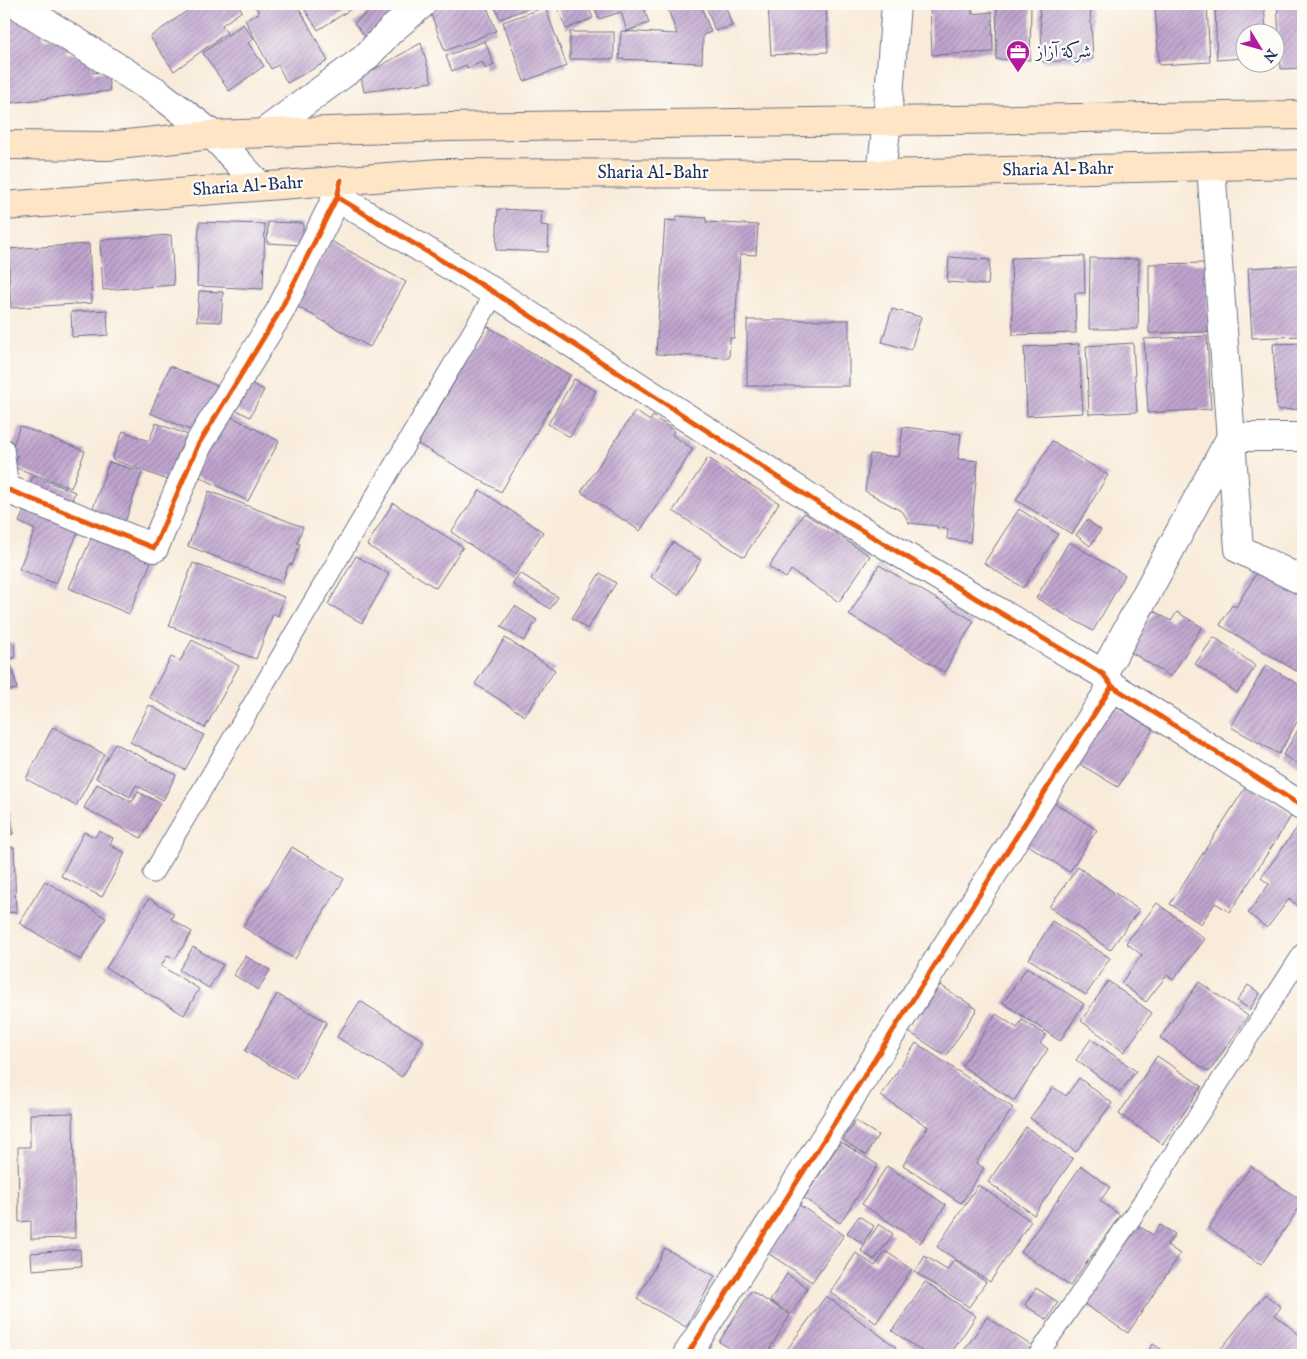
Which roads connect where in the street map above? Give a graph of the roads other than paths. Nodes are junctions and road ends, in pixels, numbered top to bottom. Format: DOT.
graph roads {
  1 [pos="16,4"];
  2 [pos="422,4"];
  3 [pos="896,4"];
  4 [pos="1303,115"];
  5 [pos="887,122"];
  6 [pos="263,133"];
  7 [pos="213,135"];
  8 [pos="4,146"];
  9 [pos="1303,164"];
  10 [pos="1211,167"];
  11 [pos="881,174"];
  12 [pos="259,185"];
  13 [pos="339,189"];
  14 [pos="4,206"];
  15 [pos="495,293"];
  16 [pos="1231,437"];
  17 [pos="1303,437"];
  18 [pos="4,448"];
  19 [pos="6,491"];
  20 [pos="1303,581"];
  21 [pos="1108,680"];
  22 [pos="1303,807"];
  23 [pos="153,873"];
  24 [pos="1303,953"];
  25 [pos="687,1355"];
  26 [pos="1038,1355"];
  1 -- 7 [label="street"];
  2 -- 6 [label="street"];
  3 -- 5 [label="street"];
  4 -- 5 [label="main road"];
  5 -- 6 [label="main road"];
  5 -- 11 [label="street"];
  6 -- 7 [label="main road"];
  7 -- 8 [label="main road"];
  7 -- 12 [label="street"];
  9 -- 10 [label="main road, Sharia Al-Bahr"];
  10 -- 11 [label="main road, Sharia Al-Bahr"];
  10 -- 16 [label="street"];
  11 -- 13 [label="main road, Sharia Al-Bahr"];
  12 -- 13 [label="main road, Sharia Al-Bahr"];
  12 -- 14 [label="main road, Sharia Al-Bahr"];
  13 -- 15 [label="street"];
  13 -- 19 [label="street"];
  15 -- 21 [label="street"];
  15 -- 23 [label="lane"];
  16 -- 17 [label="street"];
  16 -- 20 [label="street"];
  16 -- 21 [label="street"];
  18 -- 19 [label="lane"];
  21 -- 22 [label="street"];
  21 -- 25 [label="street"];
  24 -- 26 [label="lane"];
}
